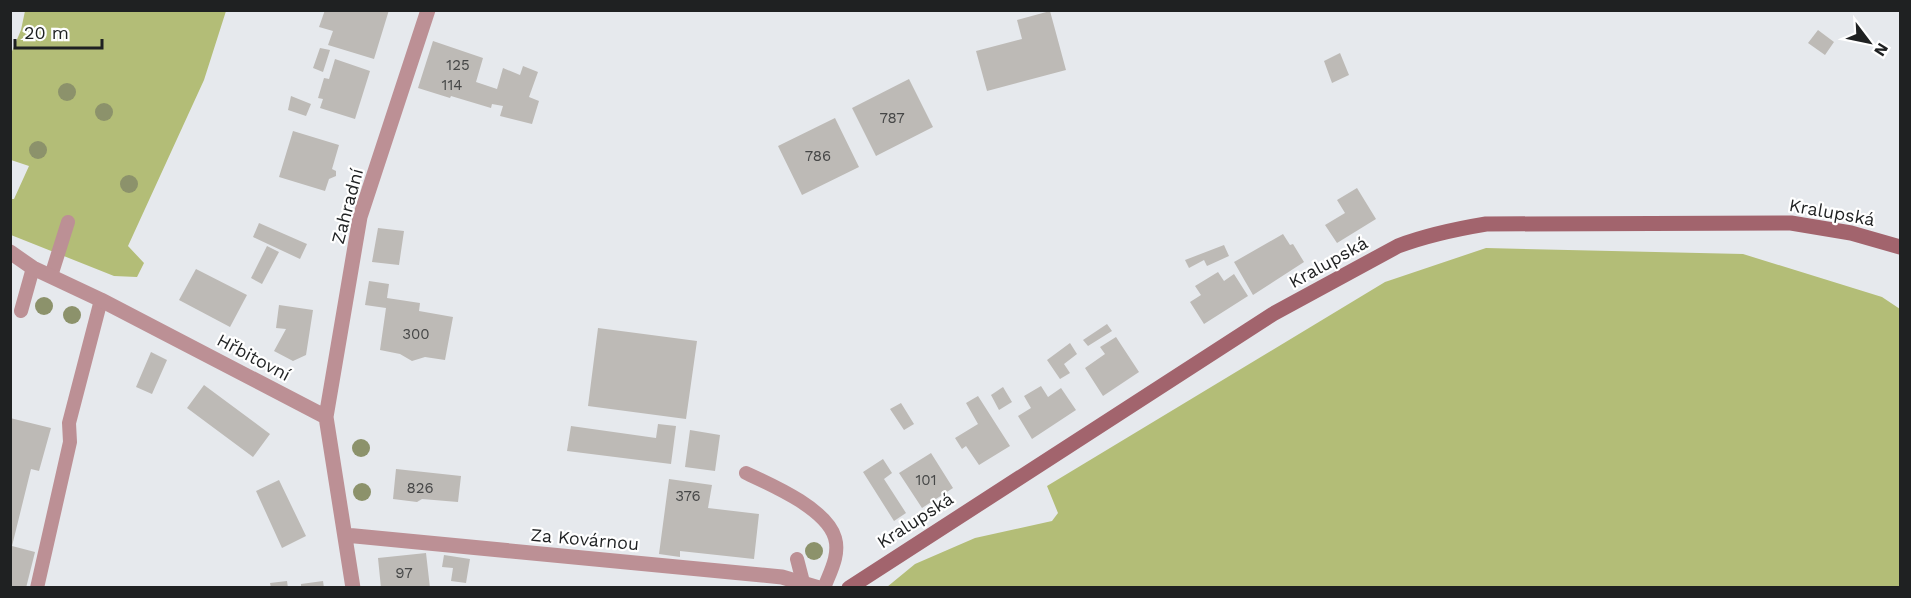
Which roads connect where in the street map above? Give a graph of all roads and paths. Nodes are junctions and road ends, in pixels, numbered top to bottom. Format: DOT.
graph roads {
  1 [pos="428,10"];
  2 [pos="68,222"];
  3 [pos="1900,247"];
  4 [pos="10,252"];
  5 [pos="33,268"];
  6 [pos="51,276"];
  7 [pos="101,300"];
  8 [pos="21,310"];
  9 [pos="326,417"];
  10 [pos="746,473"];
  11 [pos="345,535"];
  12 [pos="797,559"];
  13 [pos="803,582"];
  14 [pos="37,588"];
  15 [pos="353,588"];
  16 [pos="819,588"];
  17 [pos="824,588"];
  18 [pos="849,588"];
  1 -- 9 [label="street, Zahradní"];
  2 -- 6 [label="lane"];
  3 -- 18 [label="street, Kralupská"];
  4 -- 5 [label="street, Hřbitovní"];
  5 -- 6 [label="street, Hřbitovní"];
  5 -- 8 [label="lane"];
  6 -- 7 [label="street, Hřbitovní"];
  7 -- 9 [label="street, Hřbitovní"];
  7 -- 14 [label="lane"];
  9 -- 11 [label="street"];
  10 -- 17 [label="lane"];
  11 -- 13 [label="street, Za Kovárnou"];
  11 -- 15 [label="street"];
  12 -- 13 [label="lane"];
  13 -- 16 [label="street, Za Kovárnou"];
}
